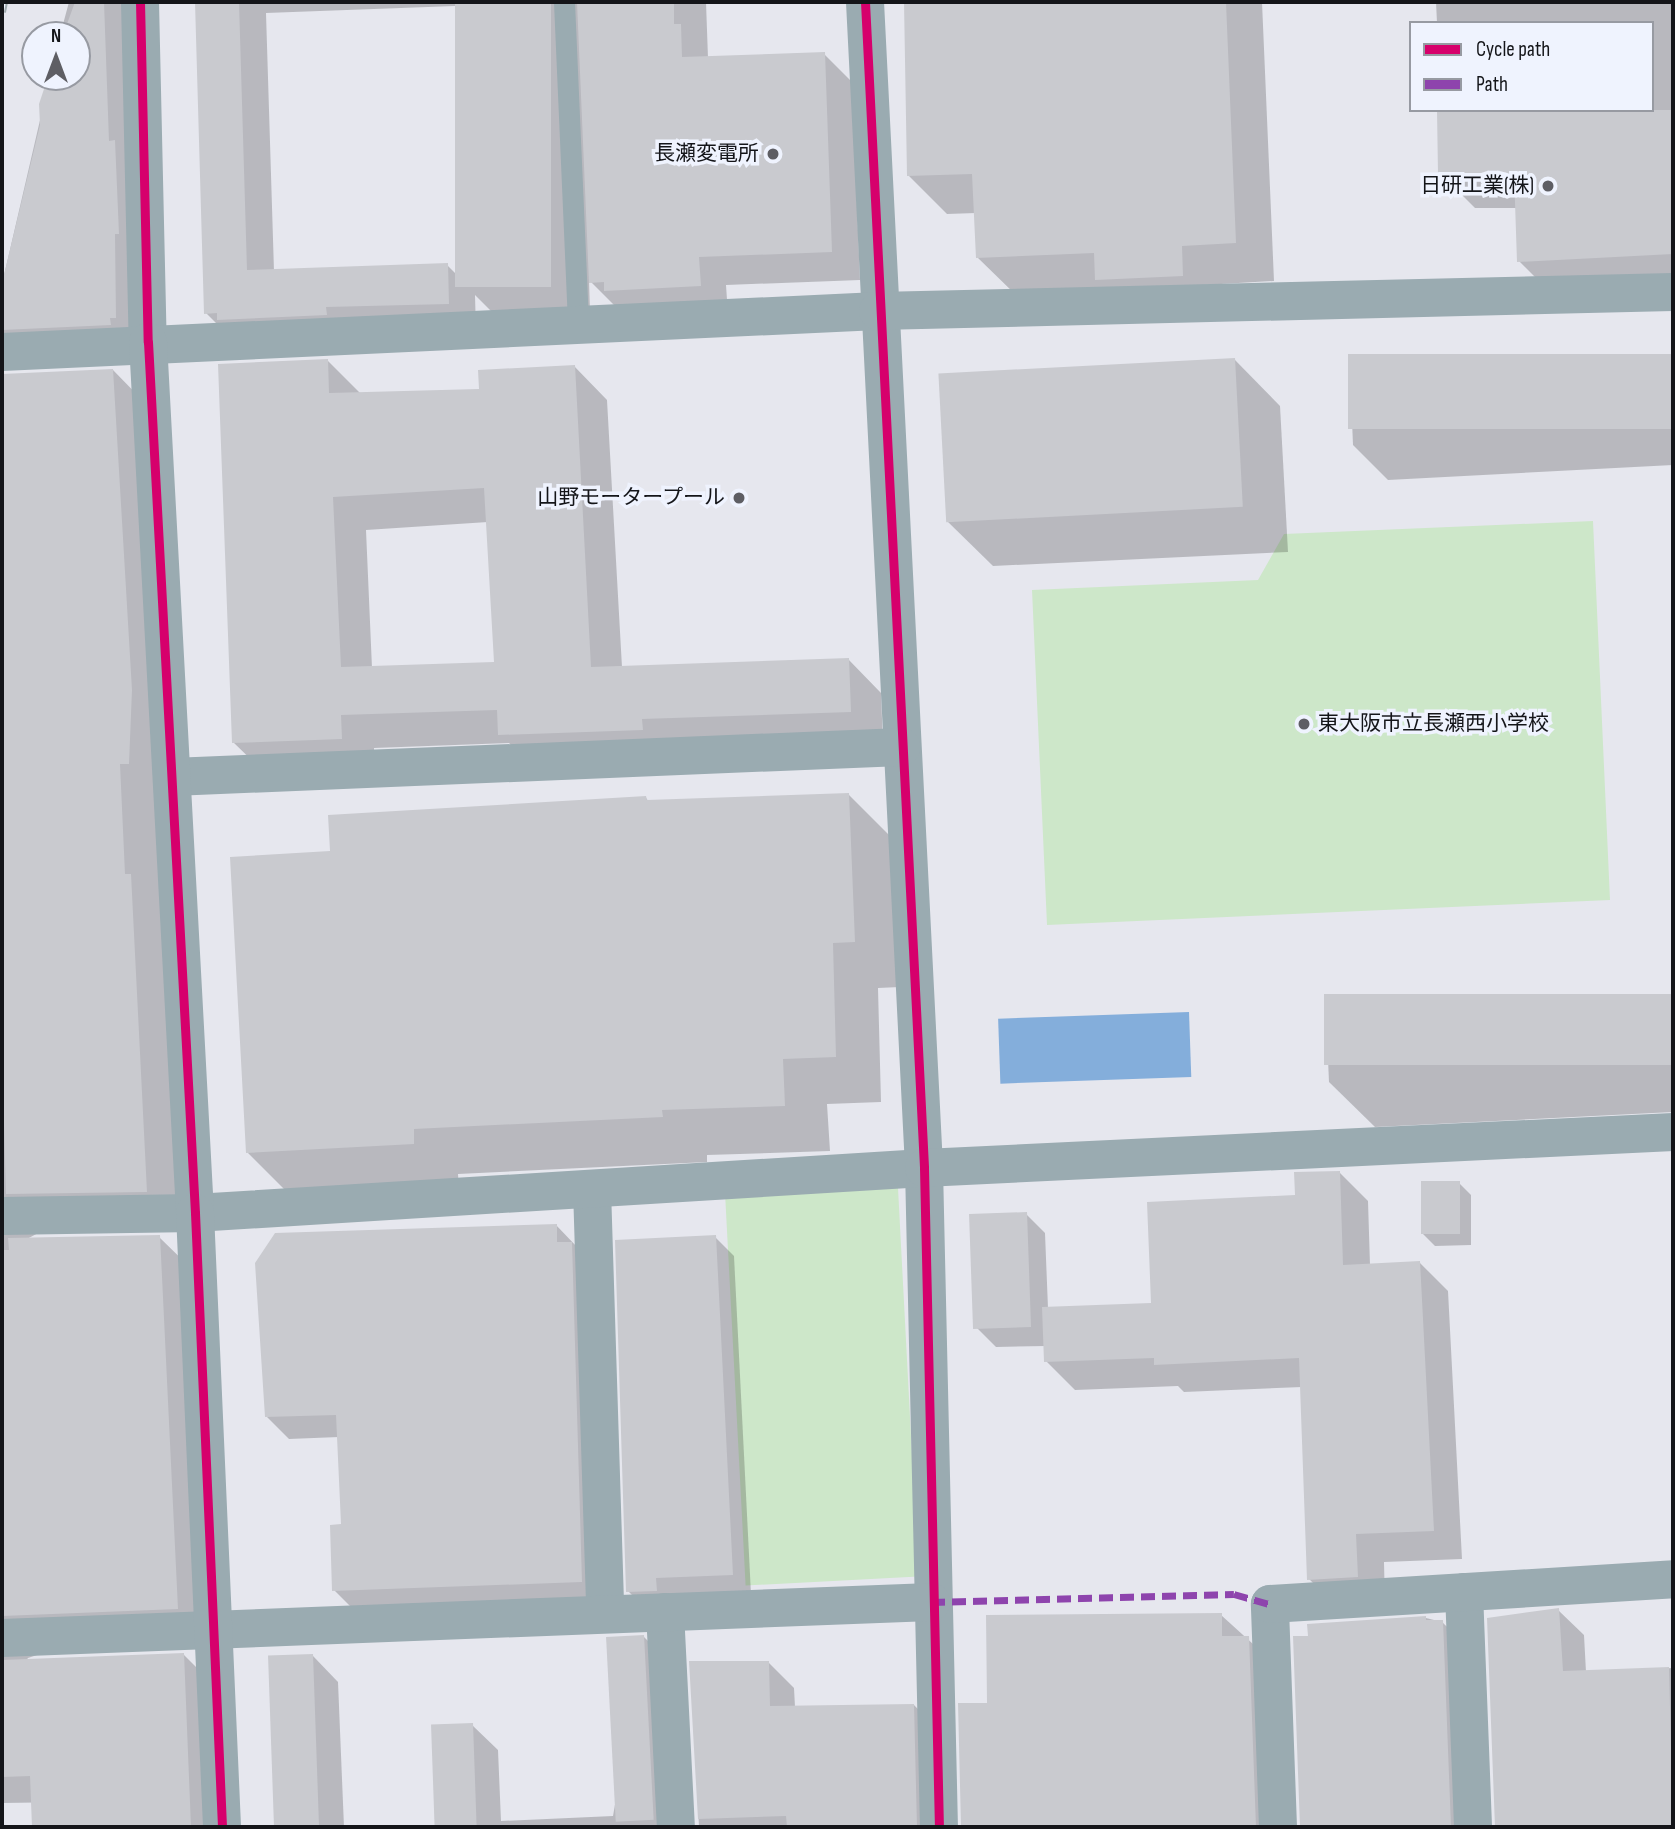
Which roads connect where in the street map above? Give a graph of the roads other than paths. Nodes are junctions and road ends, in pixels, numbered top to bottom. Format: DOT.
graph roads {
  1 [pos="139,2"];
  2 [pos="564,2"];
  3 [pos="864,2"];
  4 [pos="1673,292"];
  5 [pos="878,311"];
  6 [pos="578,324"];
  7 [pos="148,342"];
  8 [pos="2,352"];
  9 [pos="901,747"];
  10 [pos="172,777"];
  11 [pos="1673,1132"];
  12 [pos="924,1168"];
  13 [pos="592,1189"];
  14 [pos="195,1213"];
  15 [pos="2,1216"];
  16 [pos="1673,1579"];
  17 [pos="1464,1591"];
  18 [pos="931,1602"];
  19 [pos="665,1612"];
  20 [pos="605,1614"];
  21 [pos="213,1629"];
  22 [pos="2,1638"];
  23 [pos="222,1827"];
  24 [pos="676,1827"];
  25 [pos="939,1827"];
  26 [pos="1278,1827"];
  27 [pos="1473,1827"];
  1 -- 7 [label="street"];
  2 -- 6 [label="lane"];
  3 -- 5 [label="street"];
  4 -- 5 [label="street"];
  5 -- 6 [label="street"];
  5 -- 9 [label="street"];
  6 -- 7 [label="street"];
  7 -- 8 [label="street"];
  7 -- 10 [label="street"];
  9 -- 10 [label="street"];
  9 -- 12 [label="street"];
  10 -- 14 [label="street"];
  11 -- 12 [label="street"];
  12 -- 13 [label="street"];
  12 -- 18 [label="street"];
  13 -- 14 [label="street"];
  13 -- 20 [label="street"];
  14 -- 15 [label="street"];
  14 -- 21 [label="street"];
  16 -- 17 [label="street"];
  17 -- 26 [label="street"];
  17 -- 27 [label="street"];
  18 -- 19 [label="street"];
  18 -- 25 [label="street"];
  19 -- 20 [label="street"];
  19 -- 24 [label="street"];
  20 -- 21 [label="street"];
  21 -- 22 [label="street"];
  21 -- 23 [label="street"];
}
